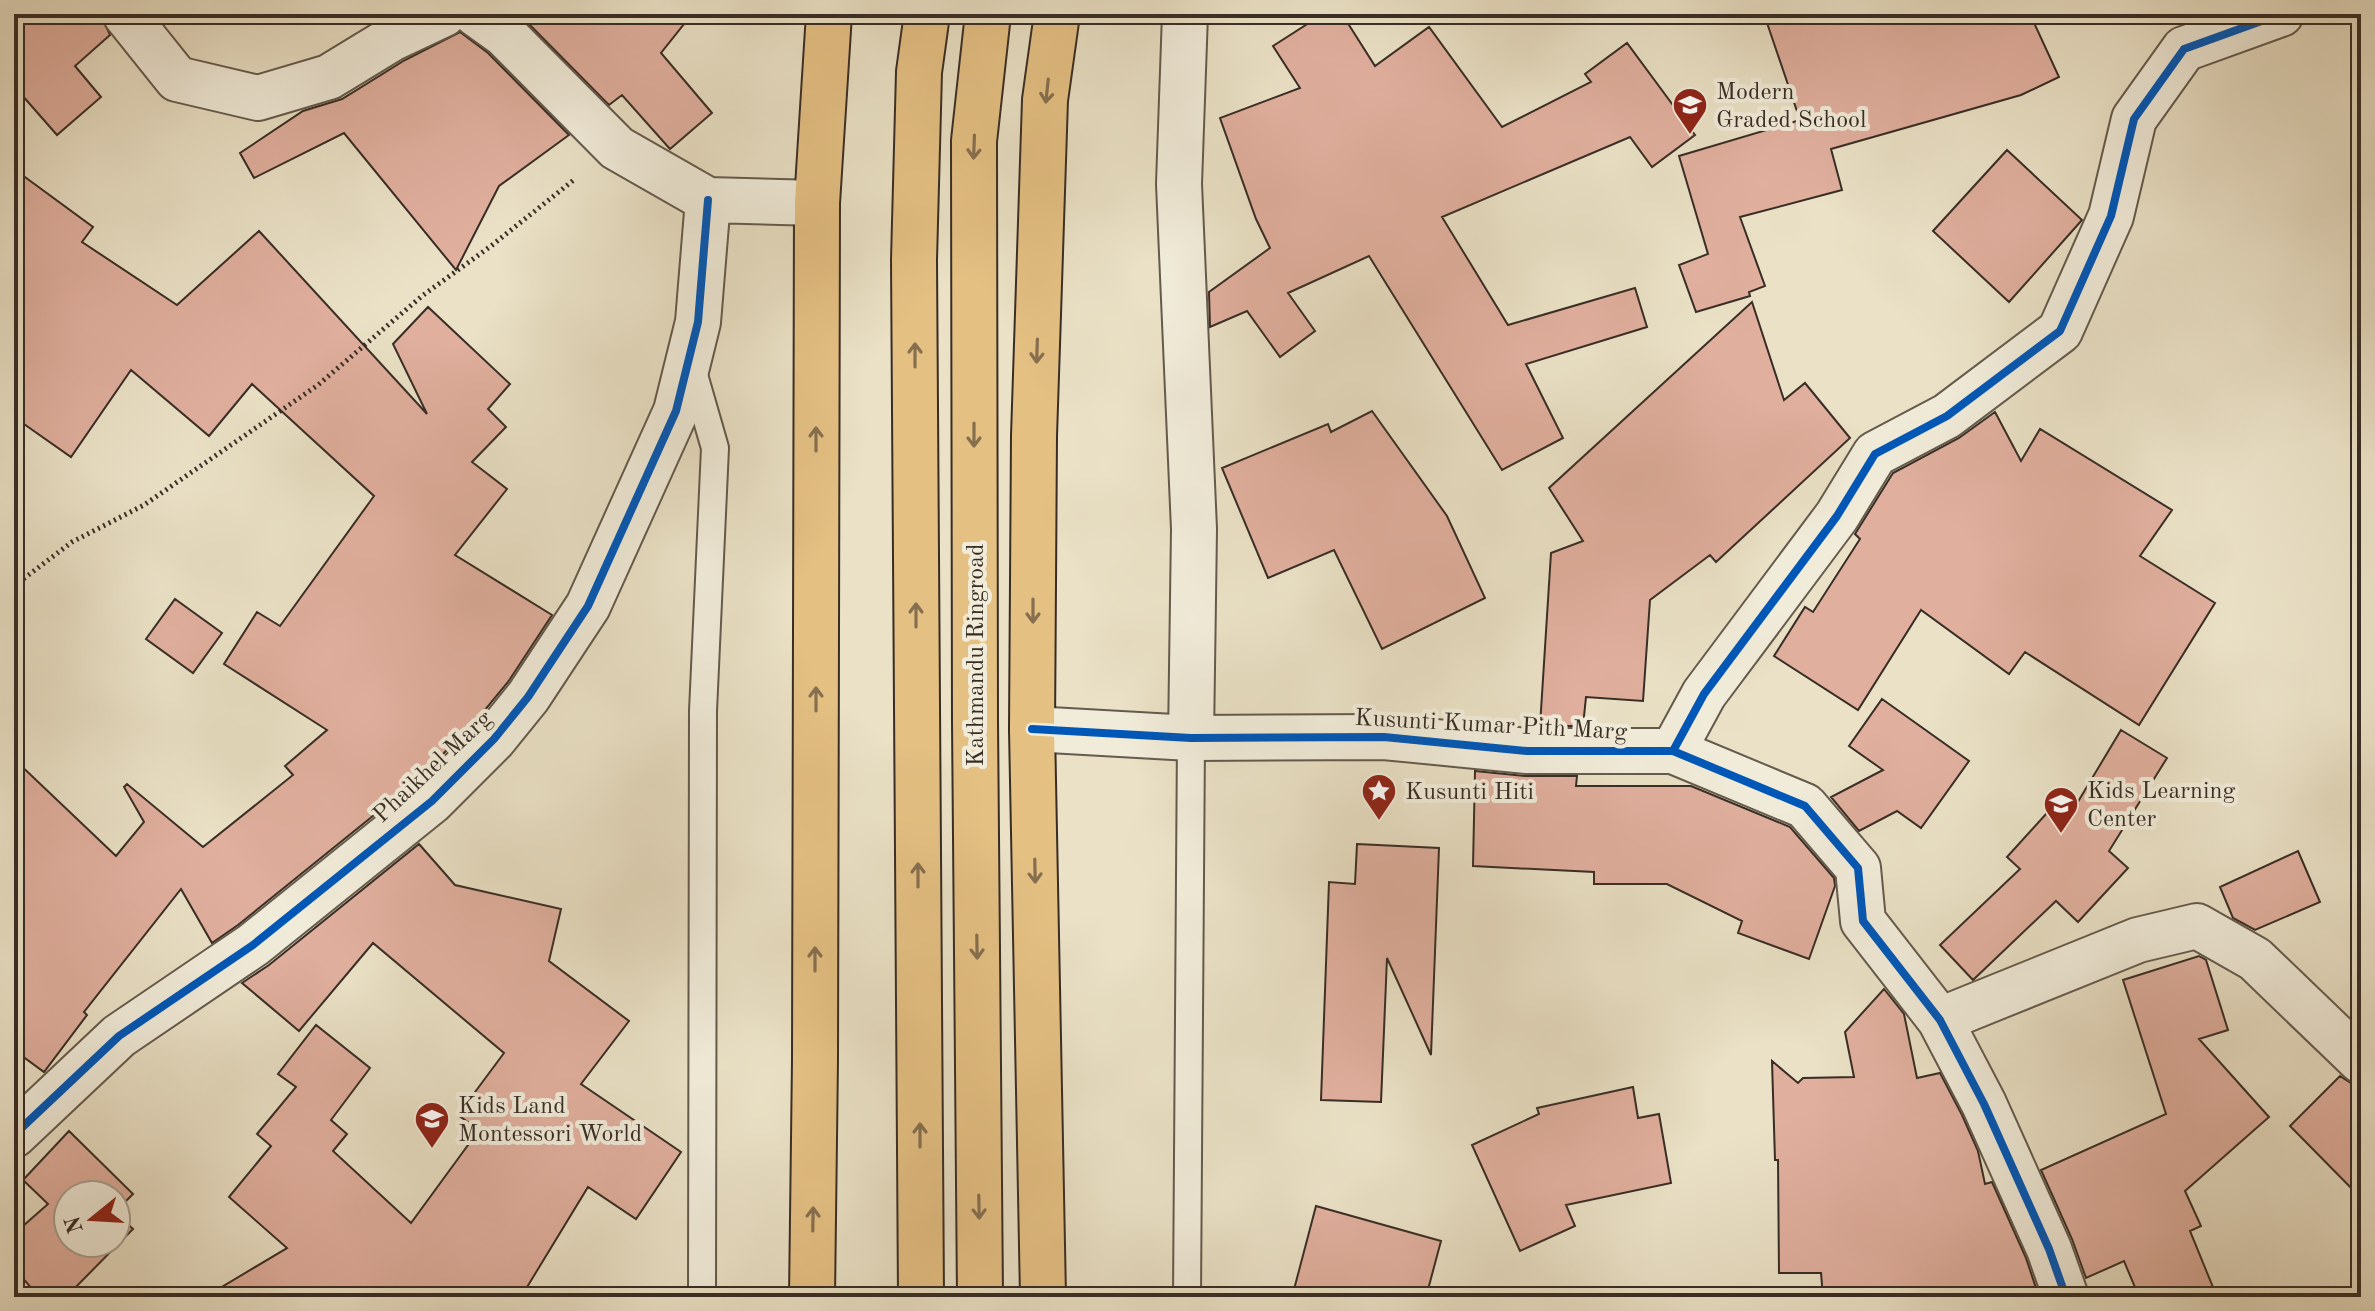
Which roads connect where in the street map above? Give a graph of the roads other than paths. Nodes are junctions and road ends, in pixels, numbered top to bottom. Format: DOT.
graph roads {
  1 [pos="125,14"];
  2 [pos="444,14"];
  3 [pos="476,14"];
  4 [pos="829,14"];
  5 [pos="927,14"];
  6 [pos="988,14"];
  7 [pos="1057,14"];
  8 [pos="1185,14"];
  9 [pos="2281,14"];
  10 [pos="708,200"];
  11 [pos="817,203"];
  12 [pos="689,359"];
  13 [pos="1032,729"];
  14 [pos="1191,738"];
  15 [pos="1673,751"];
  16 [pos="1940,1020"];
  17 [pos="2361,1061"];
  18 [pos="14,1135"];
  19 [pos="702,1297"];
  20 [pos="812,1297"];
  21 [pos="921,1297"];
  22 [pos="980,1297"];
  23 [pos="1043,1297"];
  24 [pos="1187,1297"];
  25 [pos="2066,1297"];
  1 -- 2 [label="street"];
  3 -- 10 [label="street"];
  4 -- 11 [label="main road"];
  21 -- 5 [label="main road, one-way"];
  6 -- 22 [label="main road, Kathmandu Ringroad, one-way"];
  7 -- 13 [label="main road, one-way"];
  8 -- 14 [label="street"];
  9 -- 15 [label="street"];
  10 -- 11 [label="street"];
  10 -- 12 [label="street, Phaikhel Marg"];
  20 -- 11 [label="main road, one-way"];
  12 -- 18 [label="street, Phaikhel Marg"];
  12 -- 19 [label="lane"];
  13 -- 14 [label="street, Kusunti Kumar Pith Marg"];
  13 -- 23 [label="main road, one-way"];
  14 -- 15 [label="street, Kusunti Kumar Pith Marg"];
  14 -- 24 [label="lane"];
  15 -- 16 [label="street, Kusunti Kumar Pith Marg"];
  16 -- 17 [label="street"];
  16 -- 25 [label="street, Kusunti Kumar Pith Marg"];
}
